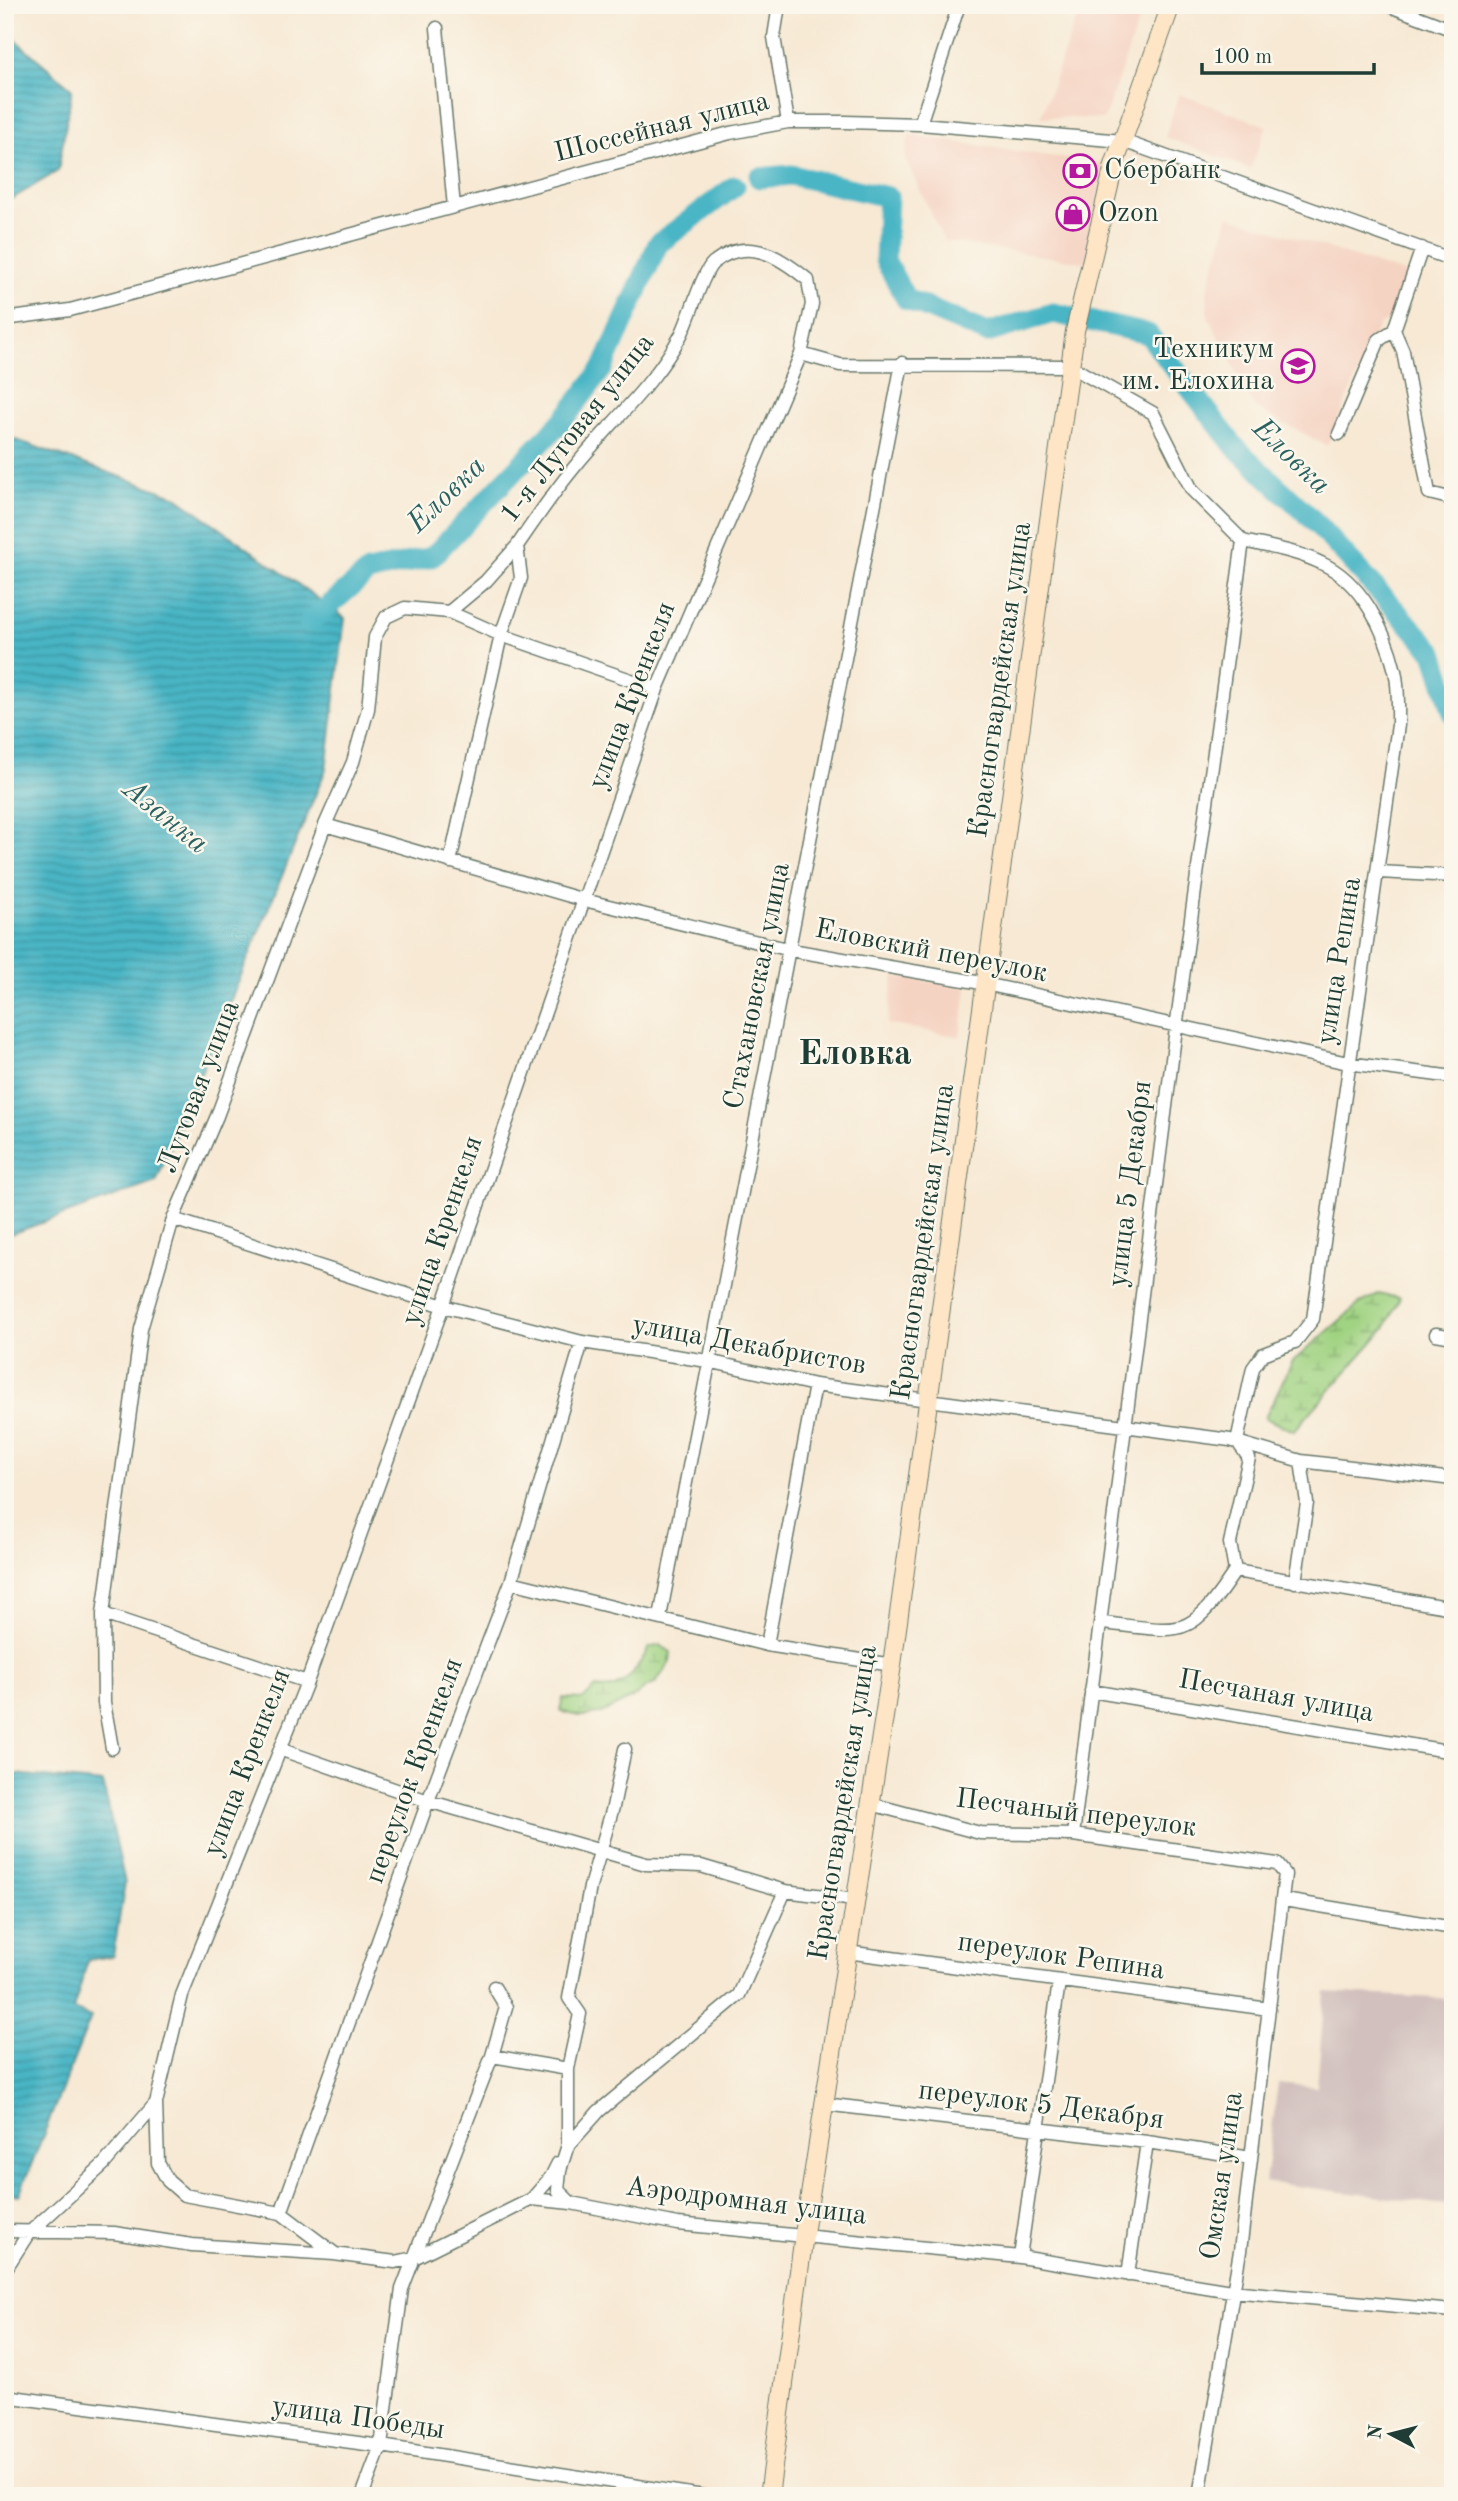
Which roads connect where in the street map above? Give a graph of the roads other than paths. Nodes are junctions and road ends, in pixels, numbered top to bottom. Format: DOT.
graph roads {
  1 [pos="779,5"];
  2 [pos="959,5"];
  3 [pos="1171,5"];
  4 [pos="1387,5"];
  5 [pos="437,28"];
  6 [pos="1453,30"];
  7 [pos="788,122"];
  8 [pos="920,124"];
  9 [pos="1123,141"];
  10 [pos="454,207"];
  11 [pos="1422,248"];
  12 [pos="738,250"];
  13 [pos="1453,260"];
  14 [pos="5,319"];
  15 [pos="1394,330"];
  16 [pos="801,354"];
  17 [pos="902,363"];
  18 [pos="1070,366"];
  19 [pos="1339,434"];
  20 [pos="1453,499"];
  21 [pos="1243,541"];
  22 [pos="517,546"];
  23 [pos="449,612"];
  24 [pos="501,635"];
  25 [pos="657,689"];
  26 [pos="325,825"];
  27 [pos="450,862"];
  28 [pos="1379,872"];
  29 [pos="1453,876"];
  30 [pos="584,900"];
  31 [pos="791,950"];
  32 [pos="986,985"];
  33 [pos="1176,1028"];
  34 [pos="1348,1063"];
  35 [pos="1453,1077"];
  36 [pos="173,1219"];
  37 [pos="443,1306"];
  38 [pos="1436,1334"];
  39 [pos="1453,1337"];
  40 [pos="582,1342"];
  41 [pos="708,1361"];
  42 [pos="815,1385"];
  43 [pos="928,1401"];
  44 [pos="1125,1426"];
  45 [pos="1237,1441"];
  46 [pos="1301,1461"];
  47 [pos="1453,1479"];
  48 [pos="1235,1571"];
  49 [pos="511,1582"];
  50 [pos="1295,1582"];
  51 [pos="1453,1608"];
  52 [pos="103,1614"];
  53 [pos="660,1617"];
  54 [pos="1102,1623"];
  55 [pos="767,1646"];
  56 [pos="892,1665"];
  57 [pos="307,1682"];
  58 [pos="1091,1690"];
  59 [pos="111,1748"];
  60 [pos="625,1749"];
  61 [pos="282,1750"];
  62 [pos="1453,1752"];
  63 [pos="428,1801"];
  64 [pos="872,1804"];
  65 [pos="1073,1835"];
  66 [pos="599,1852"];
  67 [pos="1277,1864"];
  68 [pos="785,1891"];
  69 [pos="855,1900"];
  70 [pos="1284,1900"];
  71 [pos="1453,1928"];
  72 [pos="847,1952"];
  73 [pos="1059,1982"];
  74 [pos="494,1987"];
  75 [pos="1269,2009"];
  76 [pos="492,2056"];
  77 [pos="568,2068"];
  78 [pos="156,2103"];
  79 [pos="824,2104"];
  80 [pos="1038,2131"];
  81 [pos="1147,2142"];
  82 [pos="568,2145"];
  83 [pos="1251,2158"];
  84 [pos="532,2199"];
  85 [pos="571,2203"];
  86 [pos="281,2213"];
  87 [pos="5,2231"];
  88 [pos="28,2234"];
  89 [pos="804,2234"];
  90 [pos="334,2254"];
  91 [pos="1020,2257"];
  92 [pos="414,2258"];
  93 [pos="5,2270"];
  94 [pos="1128,2275"];
  95 [pos="1231,2291"];
  96 [pos="1453,2311"];
  97 [pos="5,2396"];
  98 [pos="381,2446"];
  99 [pos="362,2496"];
  100 [pos="702,2496"];
  101 [pos="769,2496"];
  102 [pos="1199,2496"];
  1 -- 7 [label="street"];
  2 -- 8 [label="street"];
  3 -- 9 [label="main road, Красногвардейская улица"];
  4 -- 6 [label="street"];
  5 -- 10 [label="street"];
  7 -- 8 [label="street, Шоссейная улица"];
  7 -- 10 [label="street, Шоссейная улица"];
  8 -- 9 [label="street, Шоссейная улица"];
  9 -- 11 [label="street, Шоссейная улица"];
  9 -- 18 [label="main road, Красногвардейская улица"];
  10 -- 14 [label="street, Шоссейная улица"];
  11 -- 13 [label="street, Шоссейная улица"];
  11 -- 15 [label="street"];
  12 -- 16 [label="street, улица Кренкеля"];
  12 -- 22 [label="street, 1-я Луговая улица"];
  15 -- 19 [label="street"];
  15 -- 20 [label="street"];
  16 -- 17 [label="street"];
  16 -- 25 [label="street, улица Кренкеля"];
  17 -- 18 [label="street"];
  17 -- 31 [label="street, Стахановская улица"];
  18 -- 21 [label="street"];
  18 -- 32 [label="main road, Красногвардейская улица"];
  21 -- 28 [label="street, улица Репина"];
  21 -- 33 [label="street, улица 5 Декабря"];
  22 -- 23 [label="street"];
  22 -- 24 [label="street, 1-я Луговая улица"];
  23 -- 24 [label="street, Луговая улица"];
  23 -- 26 [label="street, Луговая улица"];
  24 -- 25 [label="street, Луговая улица"];
  24 -- 27 [label="street, 1-я Луговая улица"];
  25 -- 30 [label="street, улица Кренкеля"];
  26 -- 27 [label="street, Еловский переулок"];
  26 -- 36 [label="street, Луговая улица"];
  27 -- 30 [label="street, Еловский переулок"];
  28 -- 29 [label="street"];
  28 -- 34 [label="street, улица Репина"];
  30 -- 31 [label="street, Еловский переулок"];
  30 -- 37 [label="street, улица Кренкеля"];
  31 -- 32 [label="street, Еловский переулок"];
  31 -- 41 [label="street, Стахановская улица"];
  32 -- 33 [label="street, Еловский переулок"];
  32 -- 43 [label="main road, Красногвардейская улица"];
  33 -- 34 [label="street, Еловский переулок"];
  33 -- 44 [label="street, улица 5 Декабря"];
  34 -- 35 [label="street, Еловский переулок"];
  34 -- 45 [label="street, улица Репина"];
  36 -- 37 [label="street, улица Декабристов"];
  36 -- 52 [label="street, Луговая улица"];
  37 -- 40 [label="street, улица Декабристов"];
  37 -- 57 [label="street, улица Кренкеля"];
  38 -- 39 [label="street"];
  40 -- 41 [label="street, улица Декабристов"];
  40 -- 49 [label="street, переулок Кренкеля"];
  41 -- 42 [label="street, улица Декабристов"];
  41 -- 53 [label="street, Стахановская улица"];
  42 -- 43 [label="street, улица Декабристов"];
  42 -- 55 [label="street"];
  43 -- 44 [label="street, улица Декабристов"];
  43 -- 56 [label="main road, Красногвардейская улица"];
  44 -- 45 [label="street, улица Декабристов"];
  44 -- 54 [label="street, улица 5 Декабря"];
  45 -- 46 [label="street, улица Декабристов"];
  45 -- 48 [label="street"];
  46 -- 47 [label="street, улица Декабристов"];
  46 -- 50 [label="street"];
  48 -- 50 [label="street"];
  48 -- 54 [label="street"];
  49 -- 53 [label="street"];
  49 -- 63 [label="street, переулок Кренкеля"];
  50 -- 51 [label="street"];
  52 -- 57 [label="street"];
  52 -- 59 [label="street, Луговая улица"];
  53 -- 55 [label="street"];
  54 -- 58 [label="street, улица 5 Декабря"];
  55 -- 56 [label="street"];
  56 -- 64 [label="main road, Красногвардейская улица"];
  57 -- 61 [label="street, улица Кренкеля"];
  58 -- 62 [label="street, Песчаная улица"];
  58 -- 65 [label="street, улица 5 Декабря"];
  60 -- 66 [label="street"];
  61 -- 63 [label="street"];
  61 -- 78 [label="street, улица Кренкеля"];
  63 -- 66 [label="street"];
  63 -- 86 [label="street, переулок Кренкеля"];
  64 -- 65 [label="street, Песчаный переулок"];
  64 -- 69 [label="main road, Красногвардейская улица"];
  65 -- 67 [label="street, Песчаный переулок"];
  66 -- 68 [label="street"];
  66 -- 77 [label="street"];
  67 -- 70 [label="street, Омская улица"];
  68 -- 69 [label="street"];
  68 -- 82 [label="street"];
  69 -- 72 [label="main road, Красногвардейская улица"];
  70 -- 71 [label="street"];
  70 -- 75 [label="street, Омская улица"];
  72 -- 73 [label="street, переулок Репина"];
  72 -- 79 [label="main road, Красногвардейская улица"];
  73 -- 75 [label="street, переулок Репина"];
  73 -- 80 [label="street"];
  74 -- 76 [label="street"];
  75 -- 83 [label="street, Омская улица"];
  76 -- 77 [label="street"];
  76 -- 92 [label="street"];
  77 -- 82 [label="street"];
  78 -- 86 [label="street"];
  78 -- 88 [label="street, улица Кренкеля"];
  79 -- 80 [label="street, переулок 5 Декабря"];
  79 -- 89 [label="main road, Красногвардейская улица"];
  80 -- 81 [label="street, переулок 5 Декабря"];
  80 -- 91 [label="street"];
  81 -- 83 [label="street, переулок 5 Декабря"];
  81 -- 94 [label="street"];
  82 -- 84 [label="street"];
  82 -- 85 [label="street"];
  83 -- 95 [label="street, Омская улица"];
  84 -- 85 [label="street, Аэродромная улица"];
  84 -- 92 [label="street"];
  85 -- 89 [label="street, Аэродромная улица"];
  86 -- 90 [label="street"];
  87 -- 88 [label="street"];
  88 -- 90 [label="street"];
  88 -- 93 [label="street, улица Кренкеля"];
  89 -- 91 [label="street, Аэродромная улица"];
  89 -- 101 [label="main road, Красногвардейская улица"];
  90 -- 92 [label="street"];
  91 -- 94 [label="street, Аэродромная улица"];
  92 -- 98 [label="street"];
  94 -- 95 [label="street, Аэродромная улица"];
  95 -- 96 [label="street, Аэродромная улица"];
  95 -- 102 [label="street, Омская улица"];
  97 -- 98 [label="street, улица Победы"];
  98 -- 99 [label="street"];
  98 -- 100 [label="street, улица Победы"];
}
